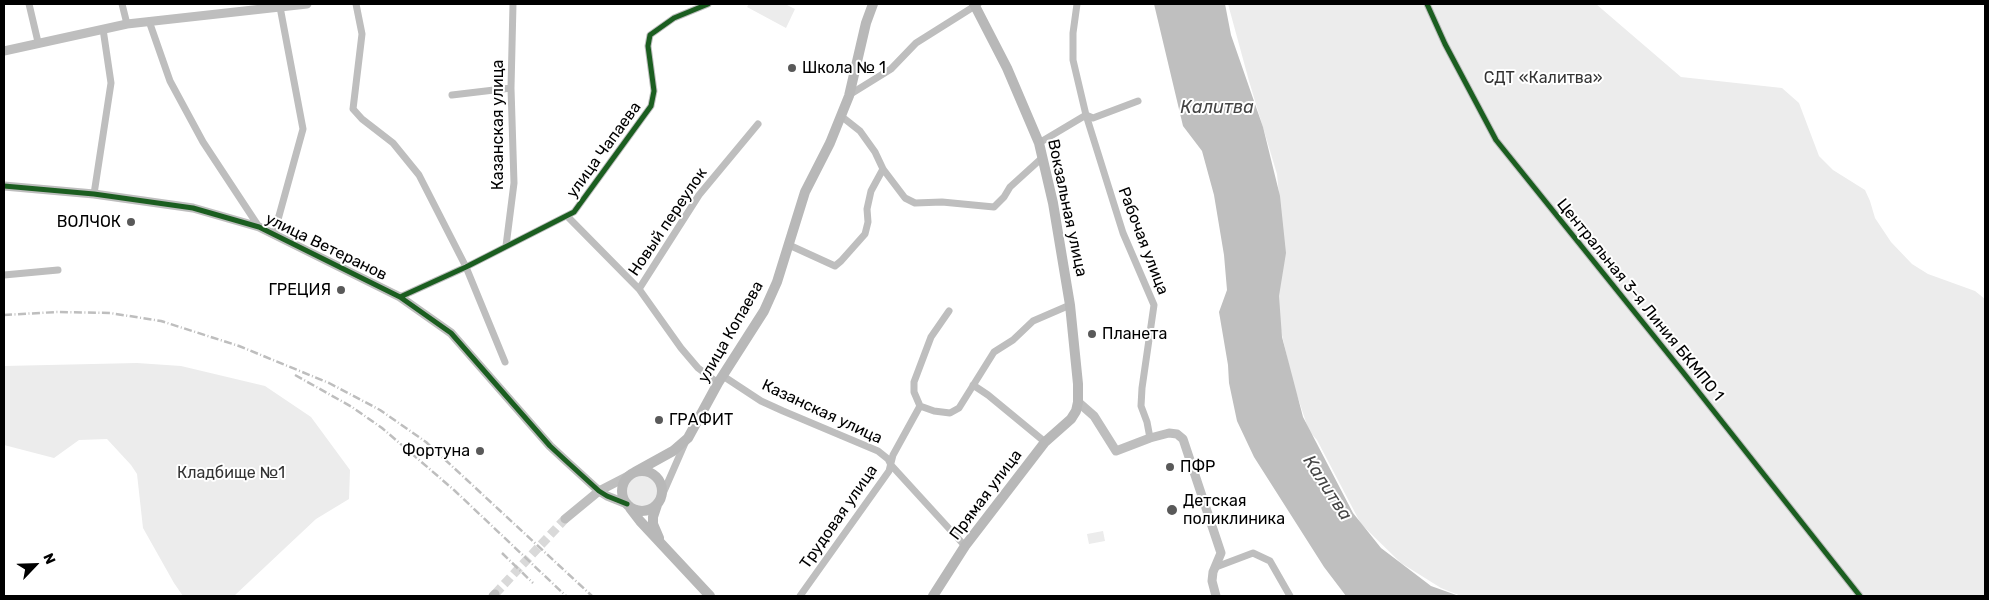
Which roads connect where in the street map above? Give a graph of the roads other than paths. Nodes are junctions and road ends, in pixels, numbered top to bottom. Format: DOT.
graph roads {
  1 [pos="29,4"];
  2 [pos="122,4"];
  3 [pos="307,4"];
  4 [pos="356,4"];
  5 [pos="513,4"];
  6 [pos="708,4"];
  7 [pos="873,4"];
  8 [pos="976,4"];
  9 [pos="1078,4"];
  10 [pos="1427,4"];
  11 [pos="264,7"];
  12 [pos="280,7"];
  13 [pos="149,21"];
  14 [pos="127,24"];
  15 [pos="103,29"];
  16 [pos="38,42"];
  17 [pos="4,51"];
  18 [pos="511,88"];
  19 [pos="452,94"];
  20 [pos="849,96"];
  21 [pos="1138,101"];
  22 [pos="1086,115"];
  23 [pos="841,116"];
  24 [pos="758,124"];
  25 [pos="1039,143"];
  26 [pos="1043,158"];
  27 [pos="883,169"];
  28 [pos="4,186"];
  29 [pos="94,194"];
  30 [pos="567,216"];
  31 [pos="258,227"];
  32 [pos="274,234"];
  33 [pos="789,244"];
  34 [pos="506,246"];
  35 [pos="466,267"];
  36 [pos="58,270"];
  37 [pos="4,275"];
  38 [pos="639,289"];
  39 [pos="400,297"];
  40 [pos="1070,305"];
  41 [pos="949,310"];
  42 [pos="505,362"];
  43 [pos="720,380"];
  44 [pos="973,385"];
  45 [pos="1078,402"];
  46 [pos="920,406"];
  47 [pos="1071,419"];
  48 [pos="688,438"];
  49 [pos="1150,438"];
  50 [pos="1045,442"];
  51 [pos="891,465"];
  52 [pos="632,473"];
  53 [pos="599,490"];
  54 [pos="659,501"];
  55 [pos="628,506"];
  56 [pos="565,519"];
  57 [pos="662,544"];
  58 [pos="965,546"];
  59 [pos="1216,567"];
  60 [pos="710,596"];
  61 [pos="800,596"];
  62 [pos="933,596"];
  63 [pos="1216,596"];
  64 [pos="1290,596"];
  65 [pos="1860,596"];
  1 -- 16 [label="street"];
  2 -- 14 [label="street"];
  3 -- 12 [label="street"];
  4 -- 35 [label="street"];
  5 -- 18 [label="street, Казанская улица"];
  6 -- 30 [label="street, улица Чапаева"];
  7 -- 20 [label="main road, улица Копаева"];
  8 -- 20 [label="street"];
  8 -- 25 [label="main road, Вокзальная улица"];
  9 -- 22 [label="street, Рабочая улица"];
  10 -- 65 [label="street, Центральная 3-я Линия БКМПО 1"];
  11 -- 12 [label="street"];
  11 -- 13 [label="street"];
  12 -- 32 [label="street"];
  13 -- 14 [label="street"];
  13 -- 31 [label="street"];
  14 -- 15 [label="street"];
  15 -- 16 [label="street"];
  15 -- 29 [label="street"];
  16 -- 17 [label="street"];
  18 -- 19 [label="street"];
  18 -- 34 [label="street, Казанская улица"];
  20 -- 23 [label="main road, улица Копаева"];
  21 -- 22 [label="street"];
  22 -- 25 [label="street"];
  22 -- 49 [label="street, Рабочая улица"];
  23 -- 27 [label="street"];
  23 -- 33 [label="main road, улица Копаева"];
  24 -- 38 [label="street, Новый переулок"];
  25 -- 26 [label="main road, Вокзальная улица"];
  26 -- 27 [label="street"];
  26 -- 40 [label="main road, Вокзальная улица"];
  27 -- 33 [label="street"];
  28 -- 29 [label="street, улица Ветеранов"];
  29 -- 31 [label="street, улица Ветеранов"];
  30 -- 34 [label="street, улица Чапаева"];
  30 -- 38 [label="street, Казанская улица"];
  31 -- 32 [label="street, улица Ветеранов"];
  32 -- 39 [label="street, улица Ветеранов"];
  33 -- 43 [label="main road, улица Копаева"];
  34 -- 35 [label="street, улица Чапаева"];
  35 -- 39 [label="street, улица Чапаева"];
  35 -- 42 [label="street"];
  36 -- 37 [label="street"];
  38 -- 43 [label="street, Казанская улица"];
  39 -- 53 [label="street, улица Ветеранов"];
  40 -- 44 [label="street"];
  40 -- 45 [label="main road, Вокзальная улица"];
  41 -- 46 [label="street"];
  43 -- 48 [label="main road, улица Копаева"];
  43 -- 51 [label="street, Казанская улица"];
  44 -- 46 [label="street"];
  44 -- 50 [label="street"];
  45 -- 47 [label="main road, Вокзальная улица"];
  45 -- 49 [label="street"];
  46 -- 51 [label="street, Трудовая улица"];
  47 -- 50 [label="main road, Прямая улица"];
  48 -- 52 [label="main road, улица Копаева"];
  48 -- 54 [label="street"];
  49 -- 59 [label="street"];
  50 -- 58 [label="main road, Прямая улица"];
  51 -- 58 [label="street, Казанская улица"];
  51 -- 61 [label="street, Трудовая улица"];
  52 -- 53 [label="street"];
  52 -- 54 [label="main road"];
  52 -- 55 [label="main road"];
  53 -- 55 [label="street, улица Ветеранов"];
  53 -- 56 [label="street"];
  54 -- 55 [label="main road"];
  54 -- 57 [label="main road"];
  55 -- 57 [label="main road"];
  57 -- 60 [label="main road"];
  58 -- 62 [label="main road, Прямая улица"];
  59 -- 63 [label="street"];
  59 -- 64 [label="street"];
}
